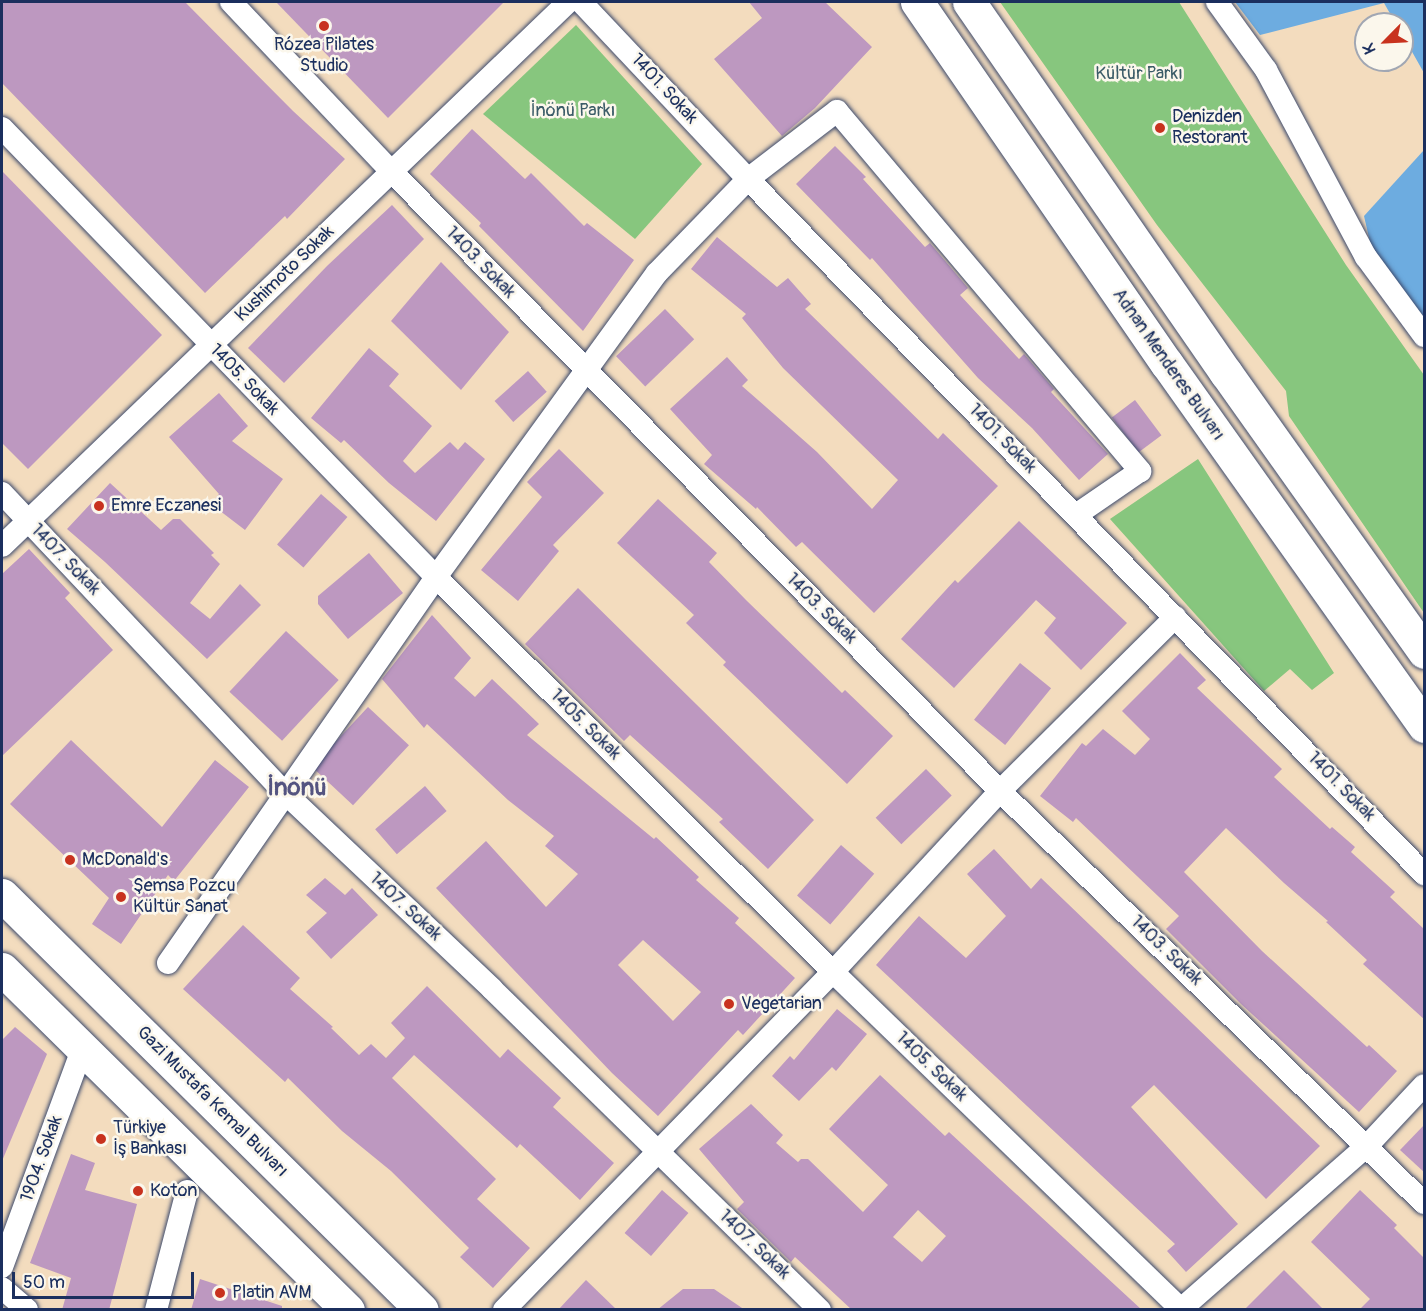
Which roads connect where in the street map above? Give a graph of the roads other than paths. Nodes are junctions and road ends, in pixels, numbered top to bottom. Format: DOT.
graph roads {
  1 [pos="231,2"];
  2 [pos="568,2"];
  3 [pos="581,2"];
  4 [pos="917,2"];
  5 [pos="969,2"];
  6 [pos="1217,2"];
  7 [pos="2,128"];
  8 [pos="392,172"];
  9 [pos="748,179"];
  10 [pos="1425,336"];
  11 [pos="210,345"];
  12 [pos="587,372"];
  13 [pos="2,493"];
  14 [pos="1076,514"];
  15 [pos="29,521"];
  16 [pos="2,546"];
  17 [pos="436,577"];
  18 [pos="1175,617"];
  19 [pos="1425,651"];
  20 [pos="1425,726"];
  21 [pos="1000,791"];
  22 [pos="285,793"];
  23 [pos="1425,874"];
  24 [pos="2,895"];
  25 [pos="168,963"];
  26 [pos="2,969"];
  27 [pos="833,972"];
  28 [pos="82,1050"];
  29 [pos="1425,1085"];
  30 [pos="1367,1146"];
  31 [pos="658,1154"];
  32 [pos="187,1191"];
  33 [pos="1425,1203"];
  34 [pos="2,1267"];
  35 [pos="2,1288"];
  36 [pos="1181,1309"];
  37 [pos="27,1310"];
  38 [pos="156,1310"];
  39 [pos="348,1310"];
  40 [pos="422,1310"];
  41 [pos="504,1310"];
  42 [pos="820,1310"];
  1 -- 8 [label="street, 1403. Sokak"];
  2 -- 8 [label="street, Kushimoto Sokak"];
  3 -- 9 [label="street, 1401. Sokak"];
  4 -- 20 [label="main road, Adnan Menderes Bulvarı"];
  5 -- 19 [label="main road"];
  6 -- 10 [label="street"];
  7 -- 11 [label="street, 1405. Sokak"];
  8 -- 11 [label="street, Kushimoto Sokak"];
  8 -- 12 [label="street, 1403. Sokak"];
  9 -- 12 [label="street"];
  9 -- 14 [label="street, 1401. Sokak"];
  9 -- 14 [label="street"];
  11 -- 15 [label="street, Kushimoto Sokak"];
  11 -- 17 [label="street, 1405. Sokak"];
  12 -- 17 [label="street"];
  12 -- 21 [label="street, 1403. Sokak"];
  13 -- 15 [label="street, 1407. Sokak"];
  14 -- 18 [label="street, 1401. Sokak"];
  15 -- 16 [label="street, Kushimoto Sokak"];
  15 -- 22 [label="street, 1407. Sokak"];
  17 -- 22 [label="street"];
  17 -- 27 [label="street, 1405. Sokak"];
  18 -- 21 [label="street"];
  18 -- 23 [label="street, 1401. Sokak"];
  21 -- 27 [label="street"];
  21 -- 30 [label="street, 1403. Sokak"];
  22 -- 25 [label="street"];
  22 -- 31 [label="street, 1407. Sokak"];
  24 -- 40 [label="main road, Gazi Mustafa Kemal Bulvarı"];
  26 -- 28 [label="main road"];
  27 -- 31 [label="street"];
  27 -- 36 [label="street, 1405. Sokak"];
  28 -- 34 [label="street, 1904. Sokak"];
  28 -- 39 [label="main road"];
  29 -- 30 [label="street"];
  30 -- 33 [label="street, 1403. Sokak"];
  30 -- 36 [label="street"];
  31 -- 41 [label="street"];
  31 -- 42 [label="street, 1407. Sokak"];
  32 -- 38 [label="street"];
  35 -- 37 [label="street"];
}
